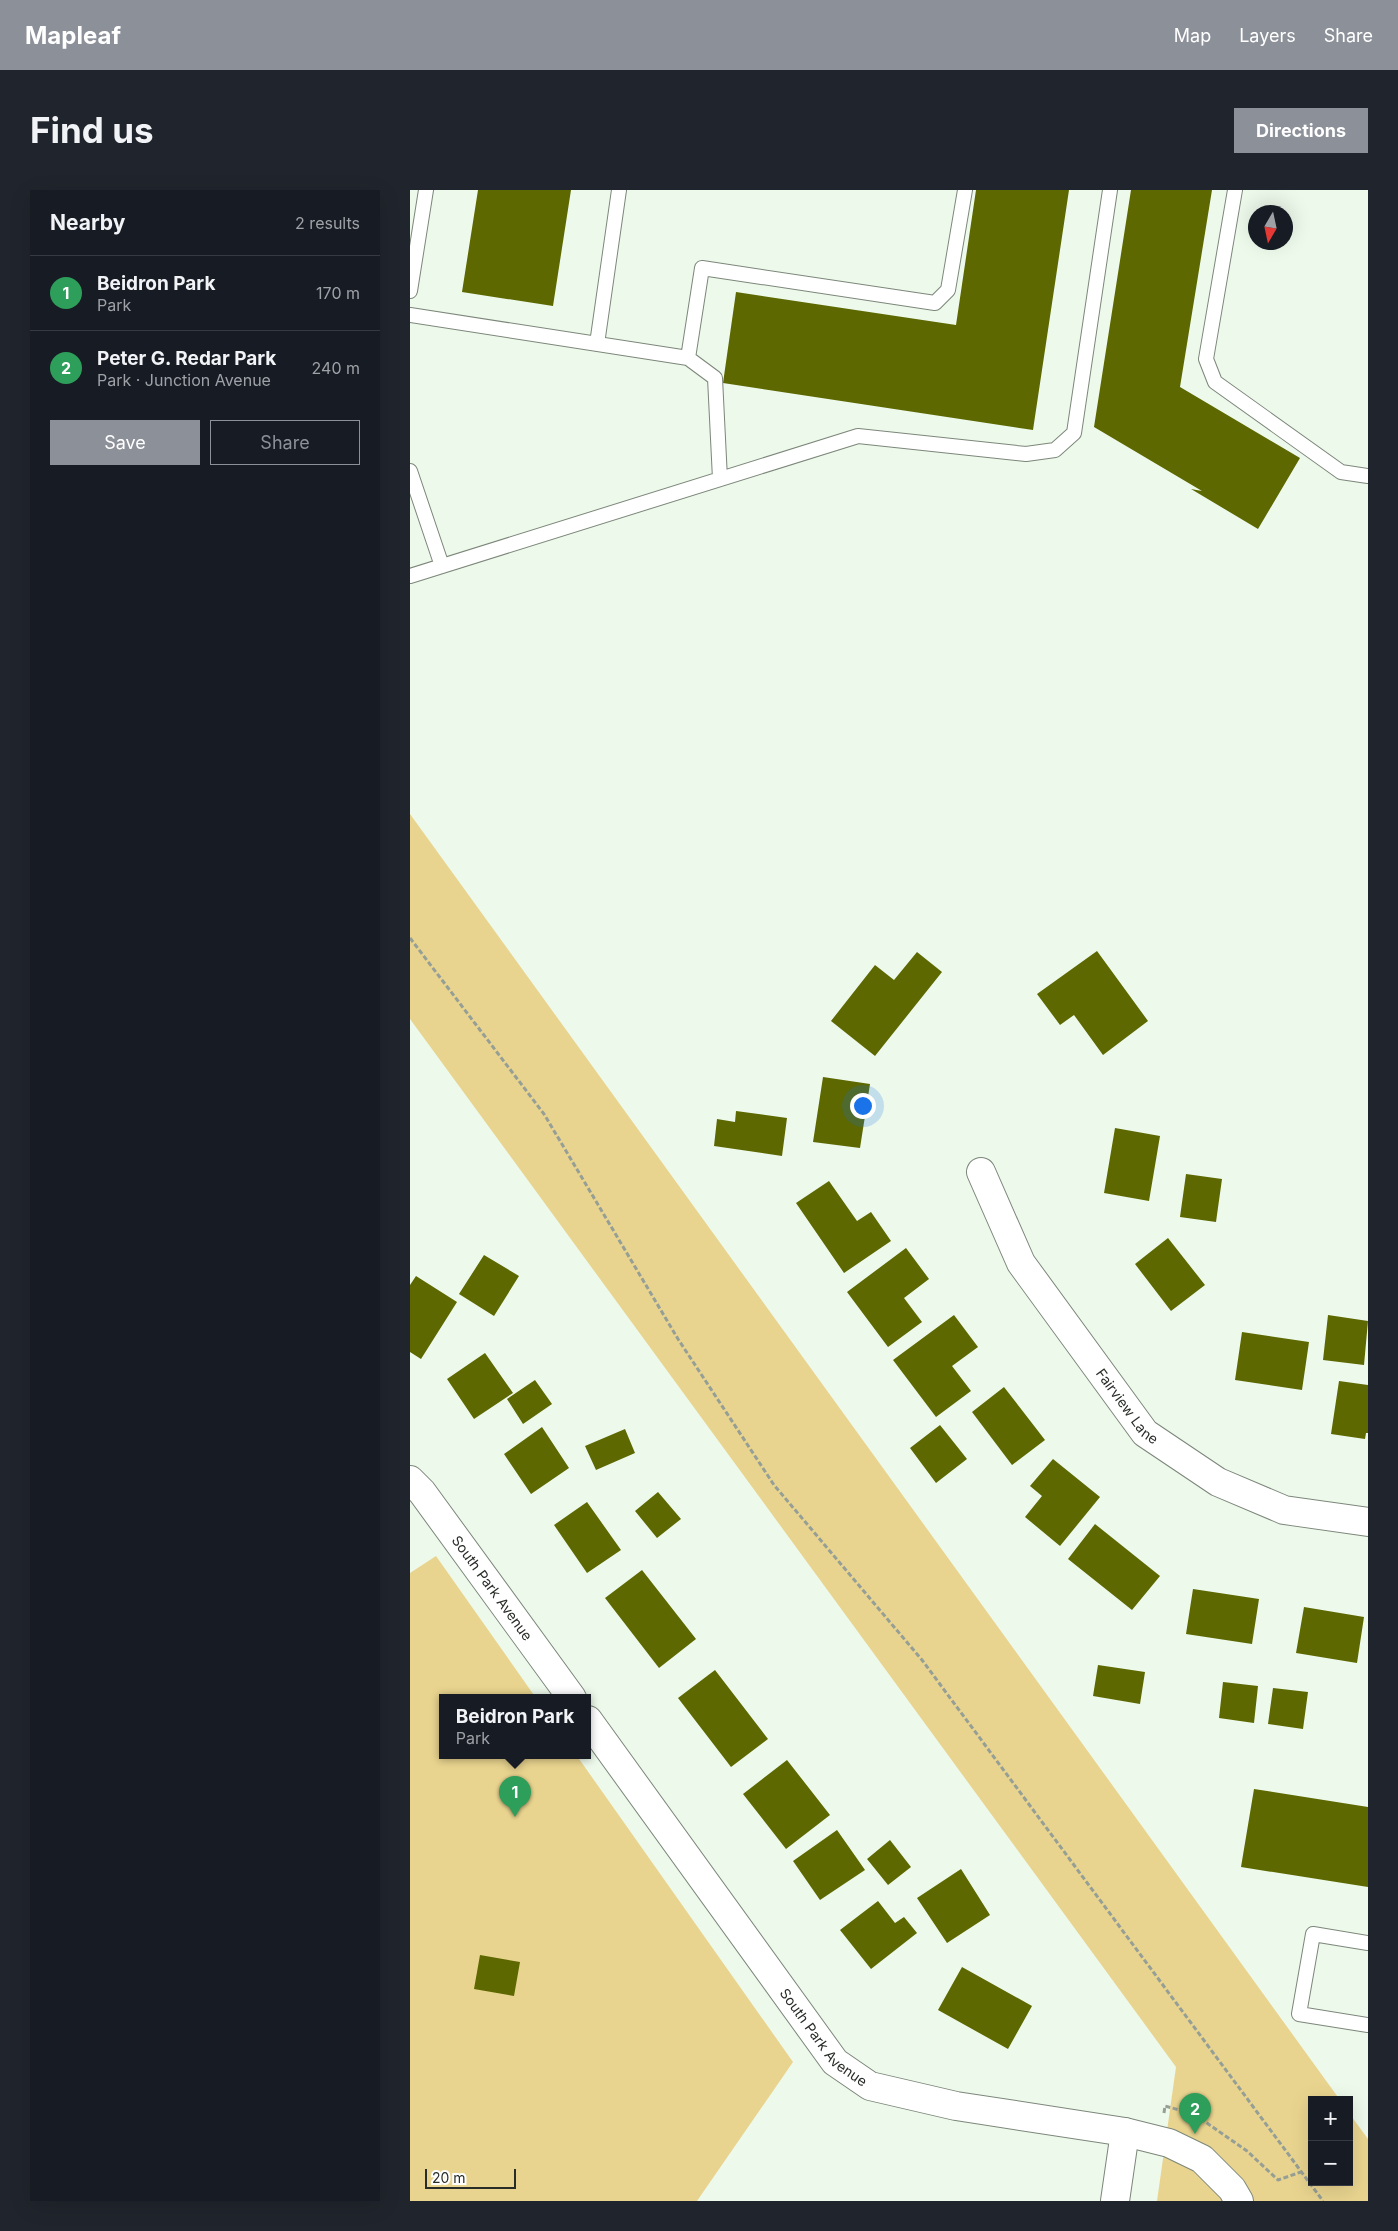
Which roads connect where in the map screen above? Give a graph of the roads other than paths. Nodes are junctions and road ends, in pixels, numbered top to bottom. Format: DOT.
graph roads {
  1 [pos="426,190"];
  2 [pos="619,190"];
  3 [pos="965,190"];
  4 [pos="1110,190"];
  5 [pos="1235,190"];
  6 [pos="410,291"];
  7 [pos="410,315"];
  8 [pos="596,344"];
  9 [pos="688,358"];
  10 [pos="410,471"];
  11 [pos="1368,476"];
  12 [pos="720,479"];
  13 [pos="442,566"];
  14 [pos="410,576"];
  15 [pos="981,1172"];
  16 [pos="410,1480"];
  17 [pos="1368,1522"];
  18 [pos="569,1694"];
  19 [pos="591,1724"];
  20 [pos="1368,1943"];
  21 [pos="1368,2025"];
  22 [pos="1125,2132"];
  23 [pos="1115,2201"];
  24 [pos="1239,2201"];
  1 -- 6 [label="lane"];
  2 -- 8 [label="lane"];
  3 -- 9 [label="lane"];
  4 -- 12 [label="lane"];
  5 -- 11 [label="lane"];
  7 -- 8 [label="lane"];
  8 -- 9 [label="lane"];
  9 -- 12 [label="lane"];
  10 -- 13 [label="lane"];
  12 -- 13 [label="lane"];
  13 -- 14 [label="lane"];
  15 -- 17 [label="street, Fairview Lane"];
  16 -- 18 [label="street, South Park Avenue"];
  19 -- 22 [label="street, South Park Avenue"];
  20 -- 21 [label="lane"];
  22 -- 23 [label="street"];
  22 -- 24 [label="street, South Park Avenue"];
}
